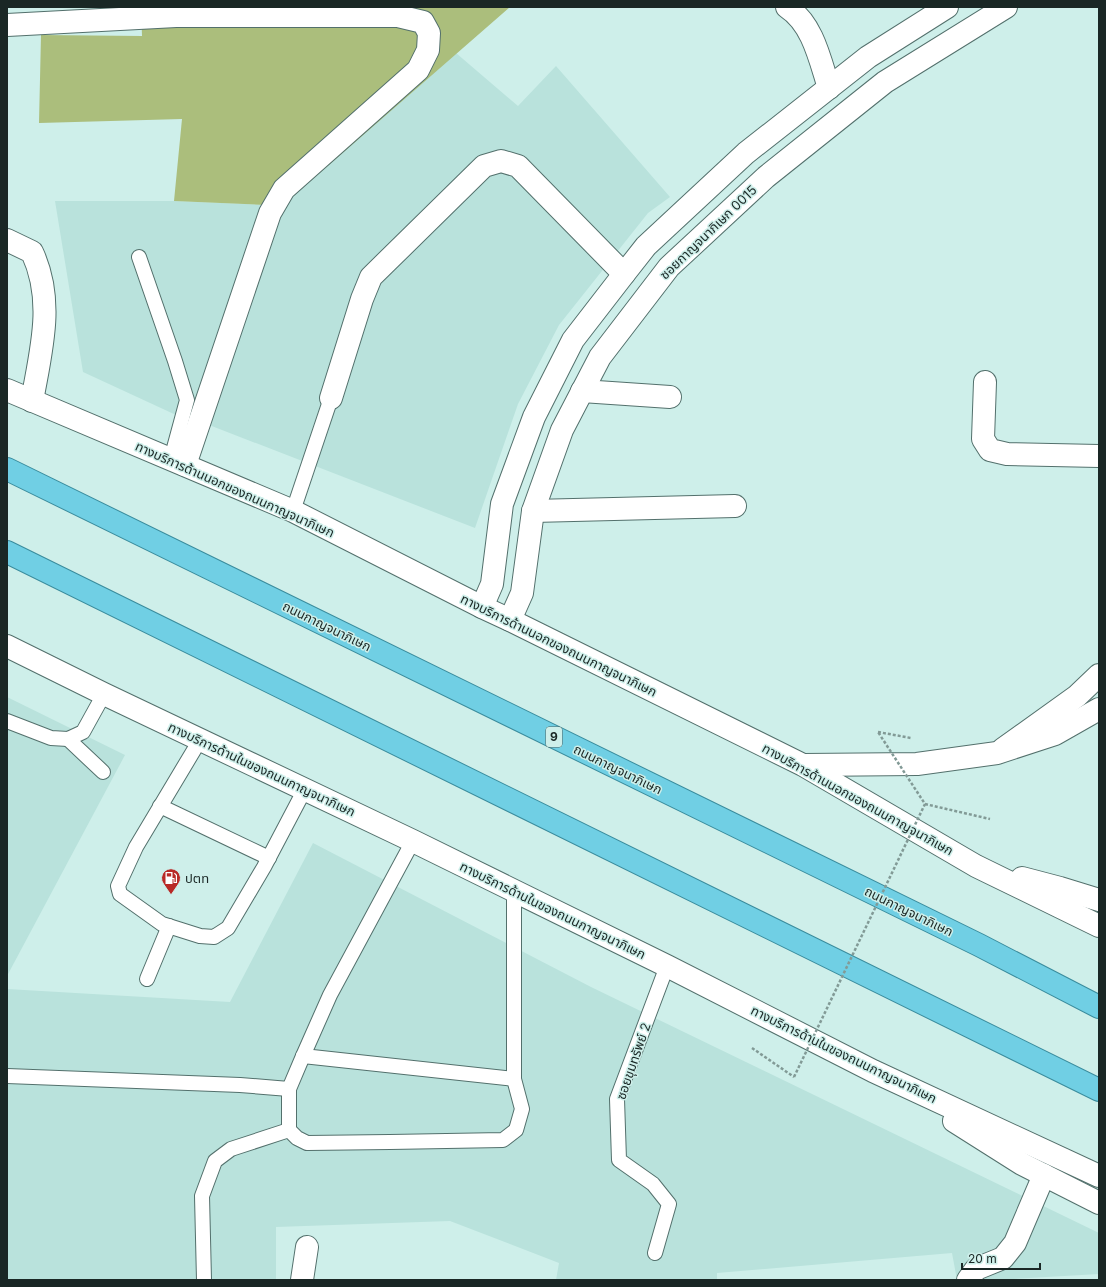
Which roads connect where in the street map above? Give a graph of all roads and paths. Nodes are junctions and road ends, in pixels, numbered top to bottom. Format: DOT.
graph roads {
  1 [pos="787,7"];
  2 [pos="947,7"];
  3 [pos="1006,7"];
  4 [pos="7,25"];
  5 [pos="829,88"];
  6 [pos="673,220"];
  7 [pos="7,240"];
  8 [pos="694,243"];
  9 [pos="139,257"];
  10 [pos="624,274"];
  11 [pos="649,293"];
  12 [pos="985,382"];
  13 [pos="7,390"];
  14 [pos="582,391"];
  15 [pos="670,397"];
  16 [pos="330,398"];
  17 [pos="32,401"];
  18 [pos="1099,456"];
  19 [pos="178,462"];
  20 [pos="7,469"];
  21 [pos="735,506"];
  22 [pos="293,511"];
  23 [pos="533,511"];
  24 [pos="7,552"];
  25 [pos="482,608"];
  26 [pos="510,620"];
  27 [pos="7,646"];
  28 [pos="1099,675"];
  29 [pos="104,694"];
  30 [pos="1099,710"];
  31 [pos="7,721"];
  32 [pos="912,738"];
  33 [pos="68,739"];
  34 [pos="200,740"];
  35 [pos="997,753"];
  36 [pos="803,765"];
  37 [pos="103,772"];
  38 [pos="305,789"];
  39 [pos="926,804"];
  40 [pos="160,806"];
  41 [pos="990,819"];
  42 [pos="413,841"];
  43 [pos="269,858"];
  44 [pos="976,866"];
  45 [pos="514,891"];
  46 [pos="1099,900"];
  47 [pos="169,926"];
  48 [pos="1099,926"];
  49 [pos="667,966"];
  50 [pos="147,979"];
  51 [pos="1099,1007"];
  52 [pos="752,1048"];
  53 [pos="303,1056"];
  54 [pos="873,1071"];
  55 [pos="7,1076"];
  56 [pos="514,1079"];
  57 [pos="289,1089"];
  58 [pos="1099,1090"];
  59 [pos="289,1130"];
  60 [pos="1044,1175"];
  61 [pos="1099,1176"];
  62 [pos="1099,1204"];
  63 [pos="307,1247"];
  64 [pos="655,1253"];
  65 [pos="204,1280"];
  66 [pos="302,1280"];
  67 [pos="968,1280"];
  1 -- 5 [label="street"];
  2 -- 5 [label="street"];
  3 -- 8 [label="street, ซอยกาญจนาภิเษก 0015"];
  4 -- 19 [label="street"];
  5 -- 6 [label="street"];
  6 -- 8 [label="street"];
  6 -- 10 [label="street"];
  7 -- 17 [label="street"];
  8 -- 11 [label="street, ซอยกาญจนาภิเษก 0015"];
  9 -- 19 [label="lane"];
  10 -- 11 [label="street"];
  10 -- 16 [label="street"];
  10 -- 25 [label="street"];
  11 -- 14 [label="street, ซอยกาญจนาภิเษก 0015"];
  12 -- 18 [label="street"];
  13 -- 17 [label="street, ทางบริการด้านนอกของถนนกาญจนาภิเษก"];
  14 -- 15 [label="street"];
  14 -- 23 [label="street, ซอยกาญจนาภิเษก 0015"];
  16 -- 22 [label="lane"];
  17 -- 19 [label="street, ทางบริการด้านนอกของถนนกาญจนาภิเษก"];
  19 -- 22 [label="street, ทางบริการด้านนอกของถนนกาญจนาภิเษก"];
  20 -- 51 [label="highway, ถนนกาญจนาภิเษก / 9"];
  21 -- 23 [label="street"];
  22 -- 25 [label="street, ทางบริการด้านนอกของถนนกาญจนาภิเษก"];
  23 -- 26 [label="street, ซอยกาญจนาภิเษก 0015"];
  24 -- 58 [label="highway"];
  25 -- 26 [label="street, ทางบริการด้านนอกของถนนกาญจนาภิเษก"];
  26 -- 36 [label="street, ทางบริการด้านนอกของถนนกาญจนาภิเษก"];
  27 -- 29 [label="street, ทางบริการด้านในของถนนกาญจนาภิเษก"];
  28 -- 35 [label="street"];
  29 -- 33 [label="lane"];
  29 -- 34 [label="street, ทางบริการด้านในของถนนกาญจนาภิเษก"];
  30 -- 35 [label="street"];
  31 -- 33 [label="lane"];
  32 -- 39 [label="path, bridge"];
  33 -- 37 [label="lane"];
  34 -- 38 [label="street, ทางบริการด้านในของถนนกาญจนาภิเษก"];
  34 -- 40 [label="lane"];
  35 -- 36 [label="street"];
  36 -- 44 [label="street, ทางบริการด้านนอกของถนนกาญจนาภิเษก"];
  38 -- 42 [label="street, ทางบริการด้านในของถนนกาญจนาภิเษก"];
  38 -- 43 [label="lane"];
  39 -- 41 [label="path"];
  39 -- 52 [label="path, bridge"];
  40 -- 43 [label="lane"];
  40 -- 47 [label="lane"];
  42 -- 45 [label="street, ทางบริการด้านในของถนนกาญจนาภิเษก"];
  42 -- 53 [label="lane"];
  43 -- 47 [label="lane"];
  44 -- 46 [label="street"];
  44 -- 48 [label="street, ทางบริการด้านนอกของถนนกาญจนาภิเษก"];
  45 -- 49 [label="street, ทางบริการด้านในของถนนกาญจนาภิเษก"];
  45 -- 56 [label="lane"];
  47 -- 50 [label="lane"];
  49 -- 54 [label="street, ทางบริการด้านในของถนนกาญจนาภิเษก"];
  49 -- 64 [label="lane, ซอยขุมทรัพย์ 2"];
  53 -- 56 [label="lane"];
  53 -- 57 [label="lane"];
  54 -- 60 [label="street"];
  54 -- 61 [label="street, ทางบริการด้านในของถนนกาญจนาภิเษก"];
  55 -- 57 [label="lane"];
  56 -- 59 [label="lane"];
  57 -- 59 [label="lane"];
  59 -- 65 [label="lane"];
  60 -- 62 [label="street"];
  60 -- 67 [label="street"];
  63 -- 66 [label="street"];
}
